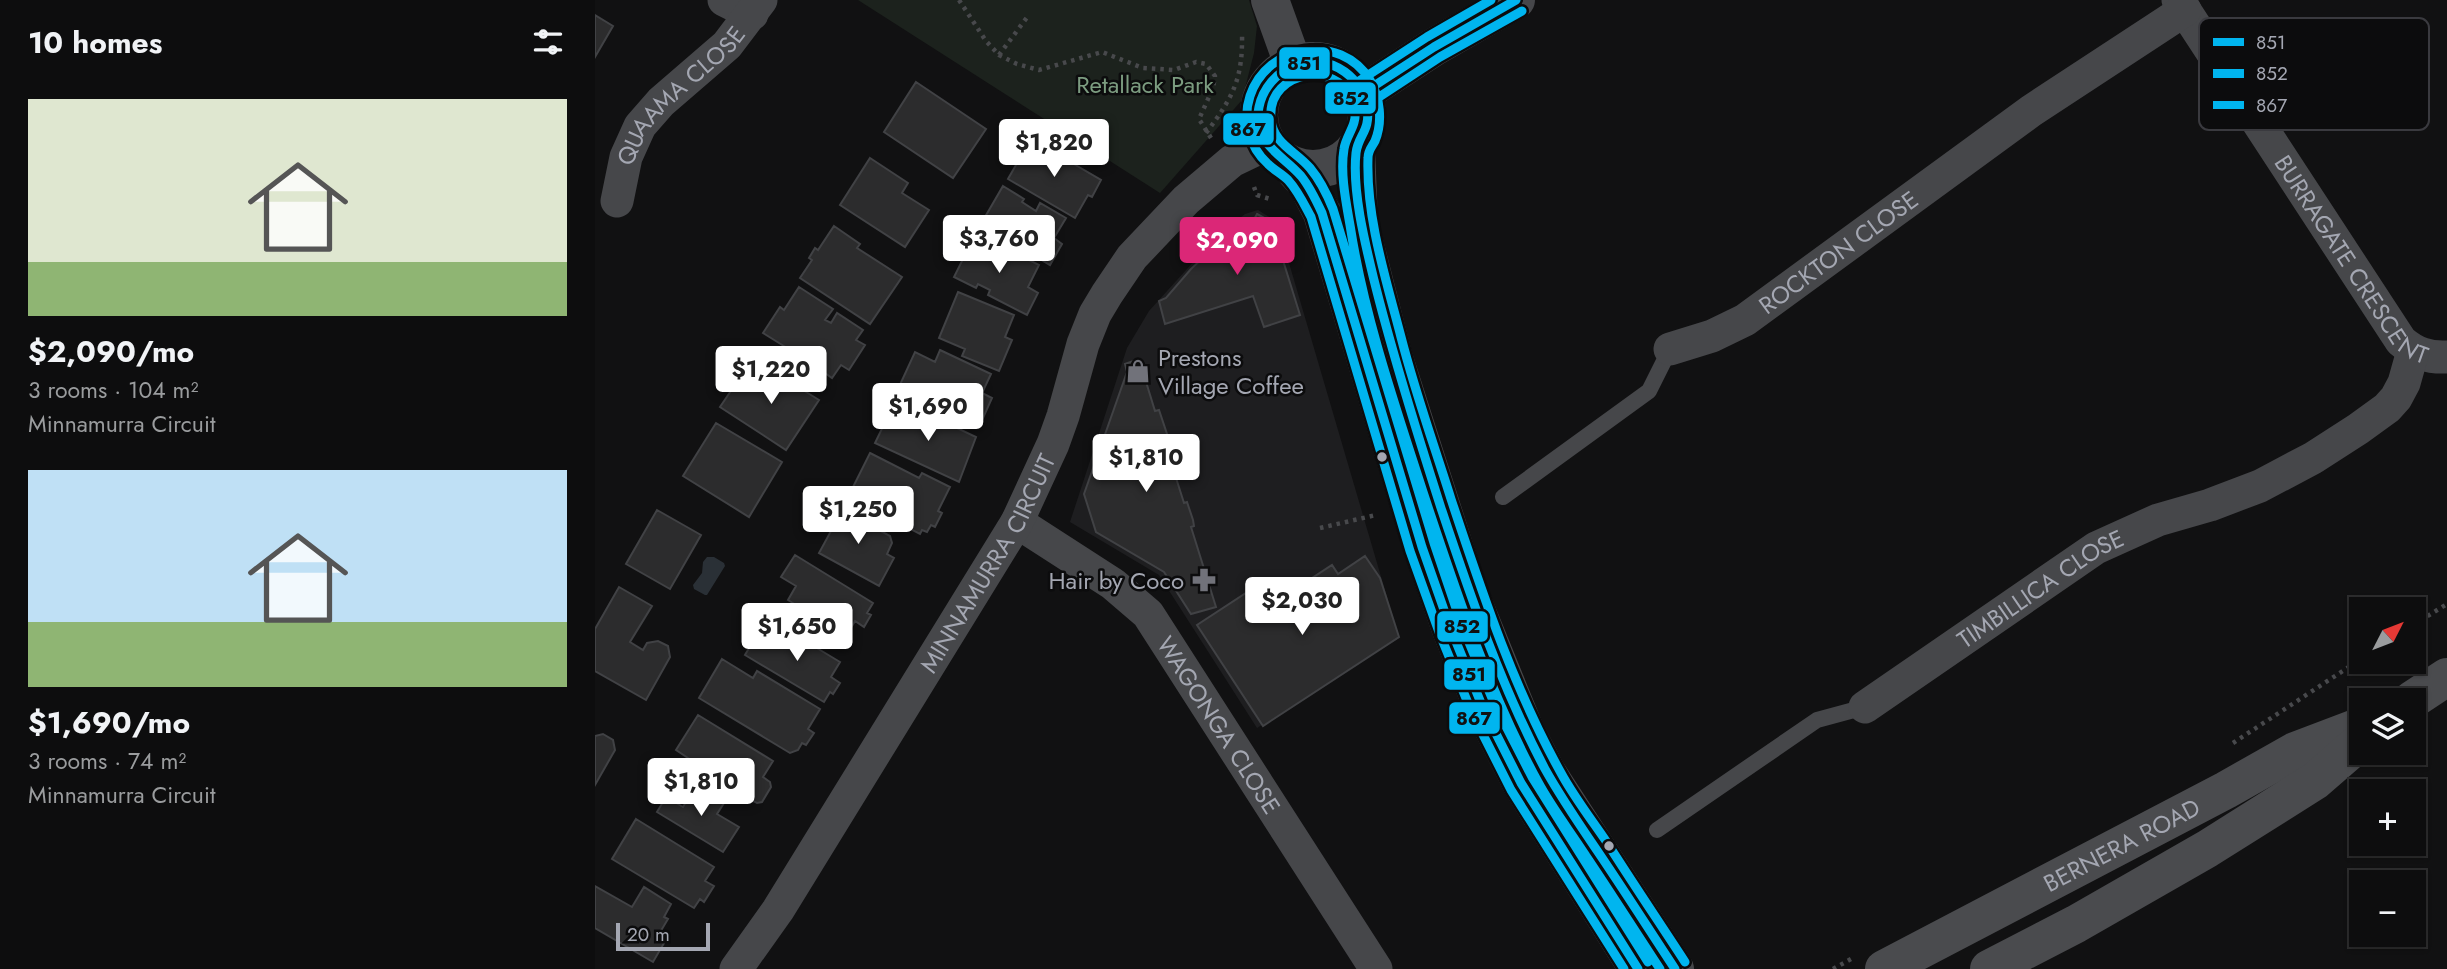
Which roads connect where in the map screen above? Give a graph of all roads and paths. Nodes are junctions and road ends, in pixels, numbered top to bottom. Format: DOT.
graph roads {
  1 [pos="958,0"];
  2 [pos="1270,0"];
  3 [pos="1516,0"];
  4 [pos="745,5"];
  5 [pos="2182,5"];
  6 [pos="1028,16"];
  7 [pos="1242,29"];
  8 [pos="2199,31"];
  9 [pos="999,55"];
  10 [pos="1293,64"];
  11 [pos="1363,93"];
  12 [pos="2263,130"];
  13 [pos="1356,149"];
  14 [pos="1278,155"];
  15 [pos="617,201"];
  16 [pos="1670,349"];
  17 [pos="2413,351"];
  18 [pos="2447,357"];
  19 [pos="1503,498"];
  20 [pos="1367,518"];
  21 [pos="1017,522"];
  22 [pos="1320,528"];
  23 [pos="2447,604"];
  24 [pos="2426,617"];
  25 [pos="2447,677"];
  26 [pos="2426,691"];
  27 [pos="1865,707"];
  28 [pos="2349,731"];
  29 [pos="2349,751"];
  30 [pos="1657,830"];
  31 [pos="736,969"];
  32 [pos="1376,969"];
  33 [pos="1638,969"];
  34 [pos="1675,969"];
  35 [pos="1884,969"];
  36 [pos="1989,969"];
  1 -- 9 [label="path"];
  2 -- 10 [label="street"];
  3 -- 11 [label="street"];
  4 -- 15 [label="street, QUAAMA CLOSE"];
  5 -- 8 [label="street, BURRAGATE CRESCENT"];
  5 -- 16 [label="street, ROCKTON CLOSE"];
  6 -- 9 [label="path"];
  7 -- 9 [label="path"];
  10 -- 11 [label="street"];
  10 -- 14 [label="street"];
  11 -- 13 [label="street"];
  12 -- 17 [label="street, BURRAGATE CRESCENT"];
  13 -- 14 [label="street"];
  13 -- 34 [label="street"];
  14 -- 21 [label="street, MINNAMURRA CIRCUIT"];
  14 -- 33 [label="street"];
  16 -- 19 [label="lane, ROCKTON CLOSE"];
  17 -- 18 [label="street, BURRAGATE CRESCENT"];
  17 -- 27 [label="street, TIMBILLICA CLOSE"];
  20 -- 22 [label="path"];
  21 -- 31 [label="street, MINNAMURRA CIRCUIT"];
  21 -- 32 [label="street, WAGONGA CLOSE"];
  23 -- 24 [label="path"];
  25 -- 26 [label="main road"];
  27 -- 30 [label="lane, TIMBILLICA CLOSE"];
  28 -- 35 [label="main road, BERNERA ROAD"];
  29 -- 36 [label="main road, BERNERA ROAD"];
}
